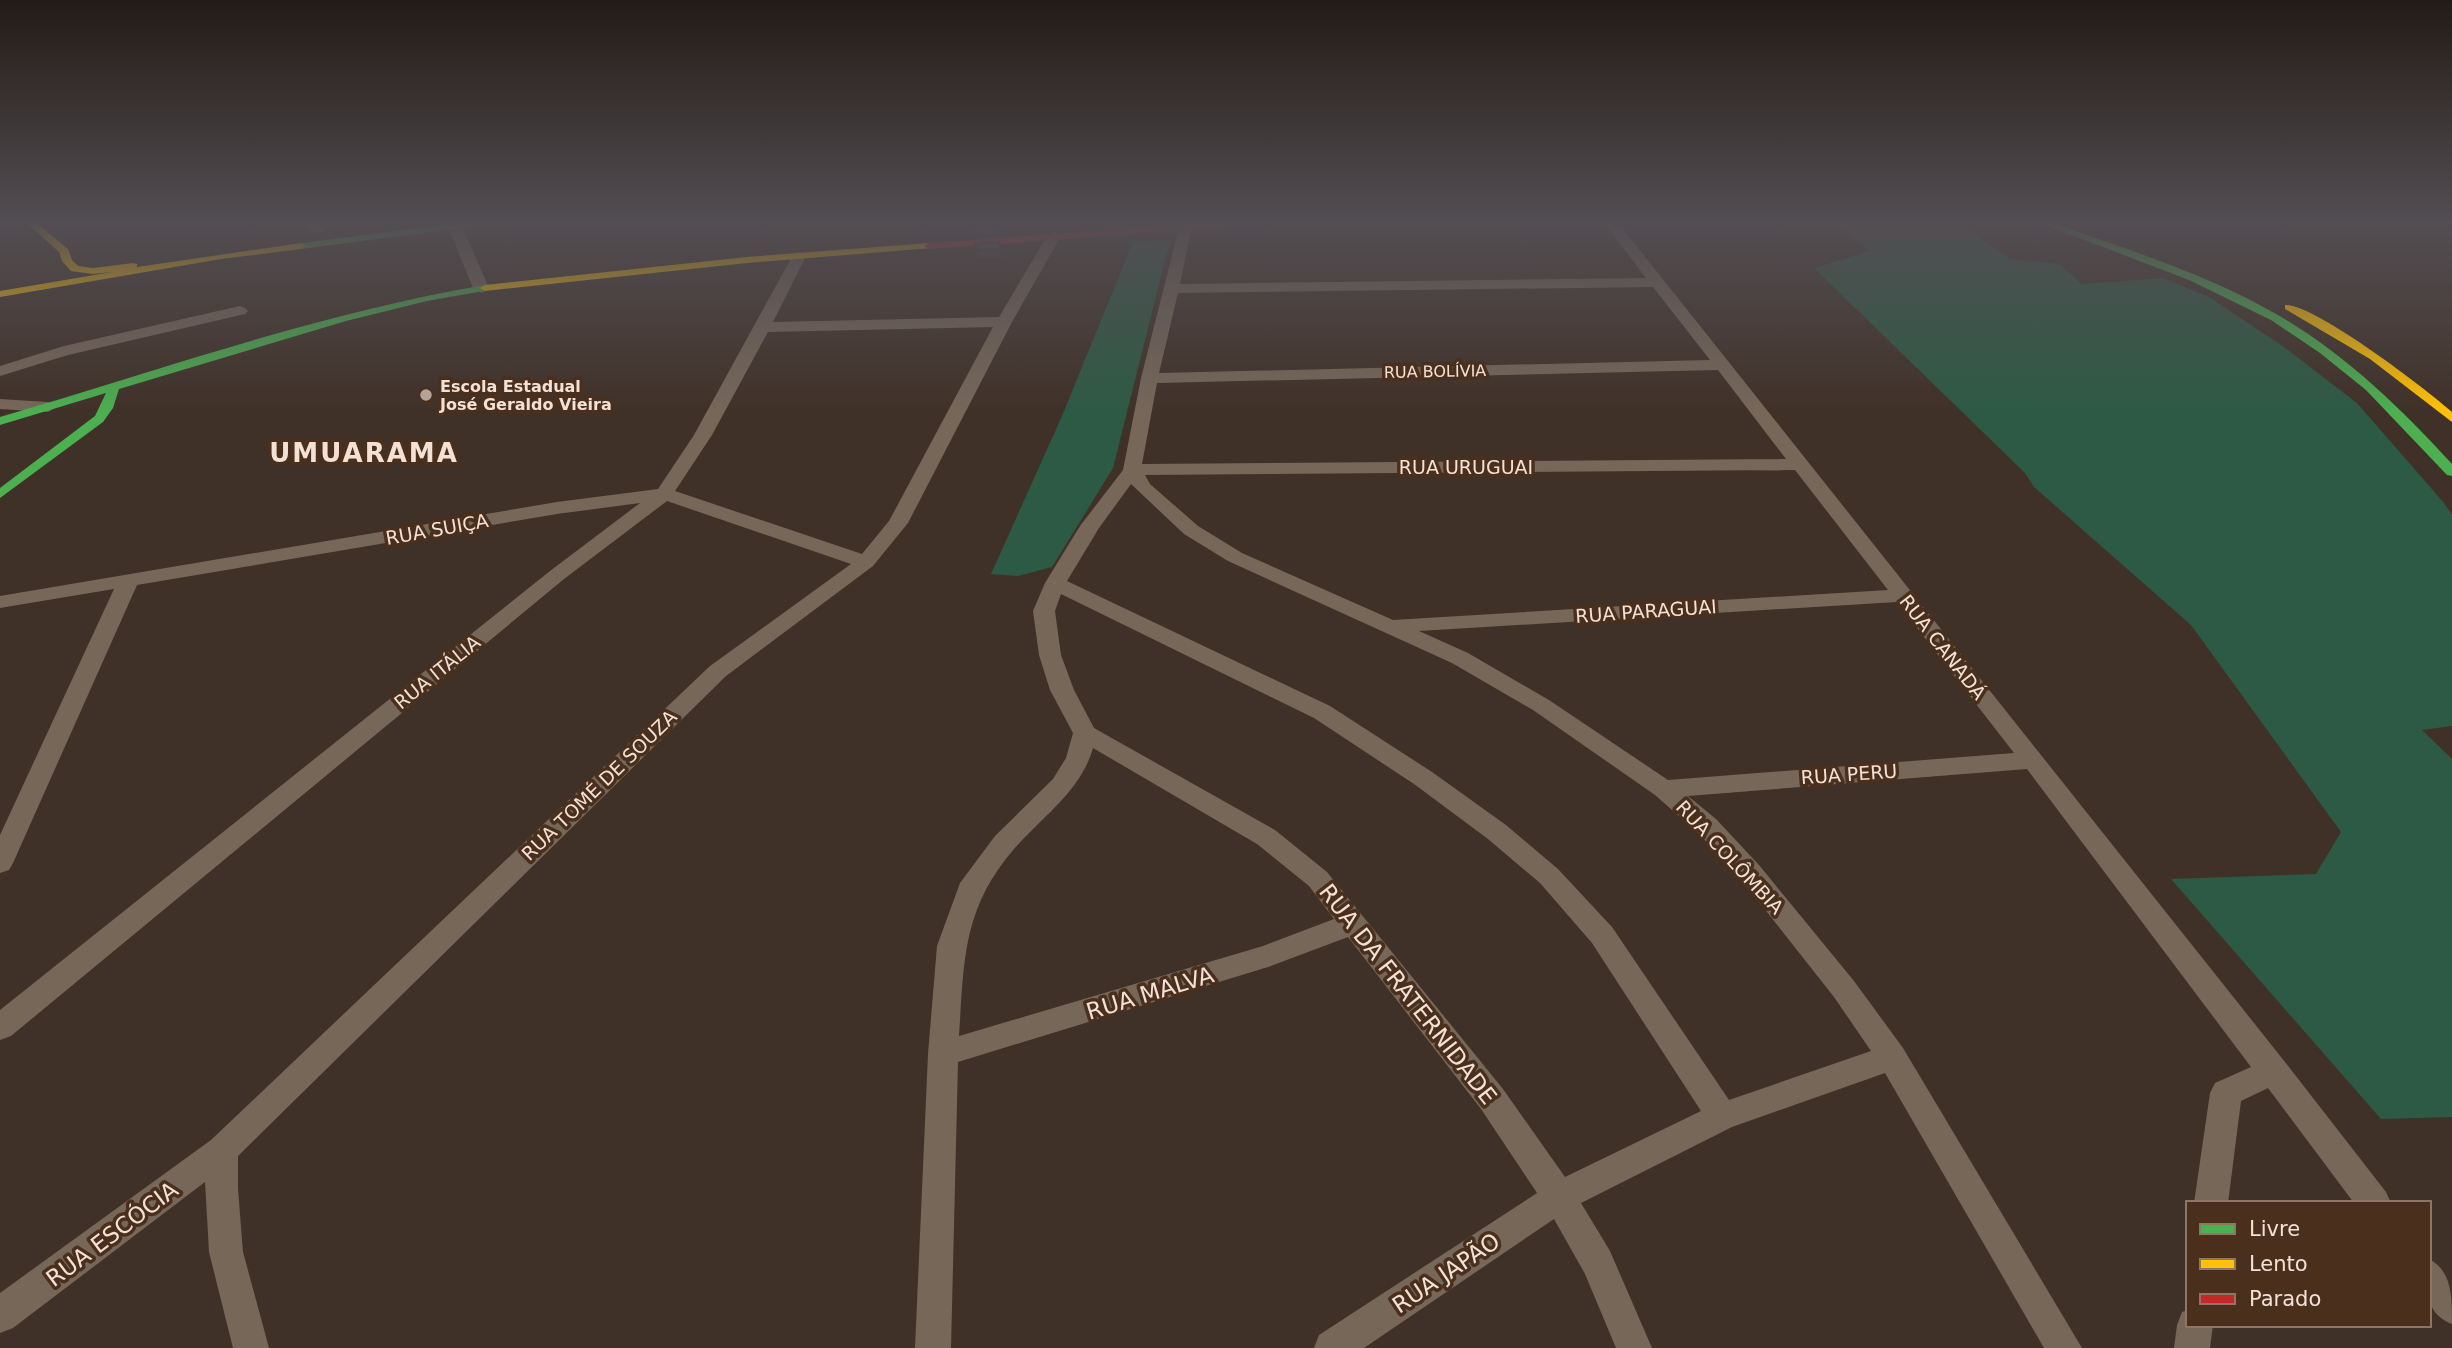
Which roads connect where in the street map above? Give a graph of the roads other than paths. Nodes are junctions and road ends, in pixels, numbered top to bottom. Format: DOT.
graph roads {
  1 [pos="41,287"];
  2 [pos="492,287"];
  3 [pos="783,287"];
  4 [pos="1024,287"];
  5 [pos="1317,287"];
  6 [pos="1660,287"];
  7 [pos="2209,287"];
  8 [pos="2245,287"];
  9 [pos="481,288"];
  10 [pos="1172,289"];
  11 [pos="0,294"];
  12 [pos="240,311"];
  13 [pos="1004,322"];
  14 [pos="763,327"];
  15 [pos="1721,365"];
  16 [pos="0,371"];
  17 [pos="1149,378"];
  18 [pos="114,387"];
  19 [pos="0,404"];
  20 [pos="48,407"];
  21 [pos="2452,418"];
  22 [pos="0,421"];
  23 [pos="1799,464"];
  24 [pos="1132,470"];
  25 [pos="2452,472"];
  26 [pos="0,494"];
  27 [pos="664,494"];
  28 [pos="866,562"];
  29 [pos="128,582"];
  30 [pos="1055,583"];
  31 [pos="1902,595"];
  32 [pos="0,603"];
  33 [pos="1390,626"];
  34 [pos="1085,733"];
  35 [pos="2033,760"];
  36 [pos="1664,789"];
  37 [pos="0,863"];
  38 [pos="1355,923"];
  39 [pos="0,1027"];
  40 [pos="943,1054"];
  41 [pos="1892,1057"];
  42 [pos="2274,1071"];
  43 [pos="1722,1116"];
  44 [pos="222,1150"];
  45 [pos="1559,1198"];
  46 [pos="2211,1201"];
  47 [pos="2372,1201"];
  48 [pos="2431,1279"];
  49 [pos="2452,1306"];
  50 [pos="0,1315"];
  51 [pos="2195,1327"];
  52 [pos="251,1348"];
  53 [pos="933,1348"];
  54 [pos="1332,1348"];
  55 [pos="1634,1348"];
  56 [pos="2064,1348"];
  57 [pos="2192,1348"];
  1 -- 11 [label="main road"];
  2 -- 9 [label="main road"];
  3 -- 14 [label="street, RUA ITÁLIA"];
  4 -- 13 [label="street, RUA TOMÉ DE SOUZA"];
  5 -- 10 [label="street"];
  6 -- 15 [label="street, RUA CANADÁ"];
  7 -- 25 [label="main road"];
  8 -- 21 [label="main road"];
  9 -- 18 [label="main road"];
  10 -- 17 [label="street"];
  12 -- 16 [label="street"];
  13 -- 14 [label="street"];
  13 -- 28 [label="street, RUA TOMÉ DE SOUZA"];
  14 -- 27 [label="street, RUA ITÁLIA"];
  15 -- 17 [label="street, RUA BOLÍVIA"];
  15 -- 23 [label="street, RUA CANADÁ"];
  17 -- 24 [label="street"];
  18 -- 20 [label="main road"];
  18 -- 26 [label="main road"];
  19 -- 20 [label="street"];
  20 -- 22 [label="main road"];
  23 -- 24 [label="street, RUA URUGUAI"];
  23 -- 31 [label="street, RUA CANADÁ"];
  24 -- 30 [label="street"];
  24 -- 33 [label="street, RUA COLÔMBIA"];
  27 -- 28 [label="street, RUA SUIÇA"];
  27 -- 29 [label="street, RUA SUIÇA"];
  27 -- 39 [label="street, RUA ITÁLIA"];
  28 -- 44 [label="street, RUA TOMÉ DE SOUZA"];
  29 -- 32 [label="street, RUA SUIÇA"];
  29 -- 37 [label="street"];
  30 -- 34 [label="street"];
  30 -- 43 [label="street"];
  31 -- 33 [label="street, RUA PARAGUAI"];
  31 -- 35 [label="street, RUA CANADÁ"];
  33 -- 36 [label="street, RUA COLÔMBIA"];
  34 -- 38 [label="street, RUA DA FRATERNIDADE"];
  34 -- 40 [label="street"];
  35 -- 36 [label="street, RUA PERU"];
  35 -- 42 [label="street, RUA CANADÁ"];
  36 -- 41 [label="street, RUA COLÔMBIA"];
  38 -- 40 [label="street, RUA MALVA"];
  38 -- 45 [label="street, RUA DA FRATERNIDADE"];
  40 -- 53 [label="street"];
  41 -- 43 [label="street, RUA JAPÃO"];
  41 -- 56 [label="street, RUA COLÔMBIA"];
  42 -- 46 [label="street"];
  42 -- 47 [label="street, RUA CANADÁ"];
  43 -- 45 [label="street, RUA JAPÃO"];
  44 -- 50 [label="street, RUA ESCÓCIA"];
  44 -- 52 [label="street"];
  45 -- 54 [label="street, RUA JAPÃO"];
  45 -- 55 [label="street, RUA DA FRATERNIDADE"];
  48 -- 49 [label="street"];
  51 -- 57 [label="street"];
}
